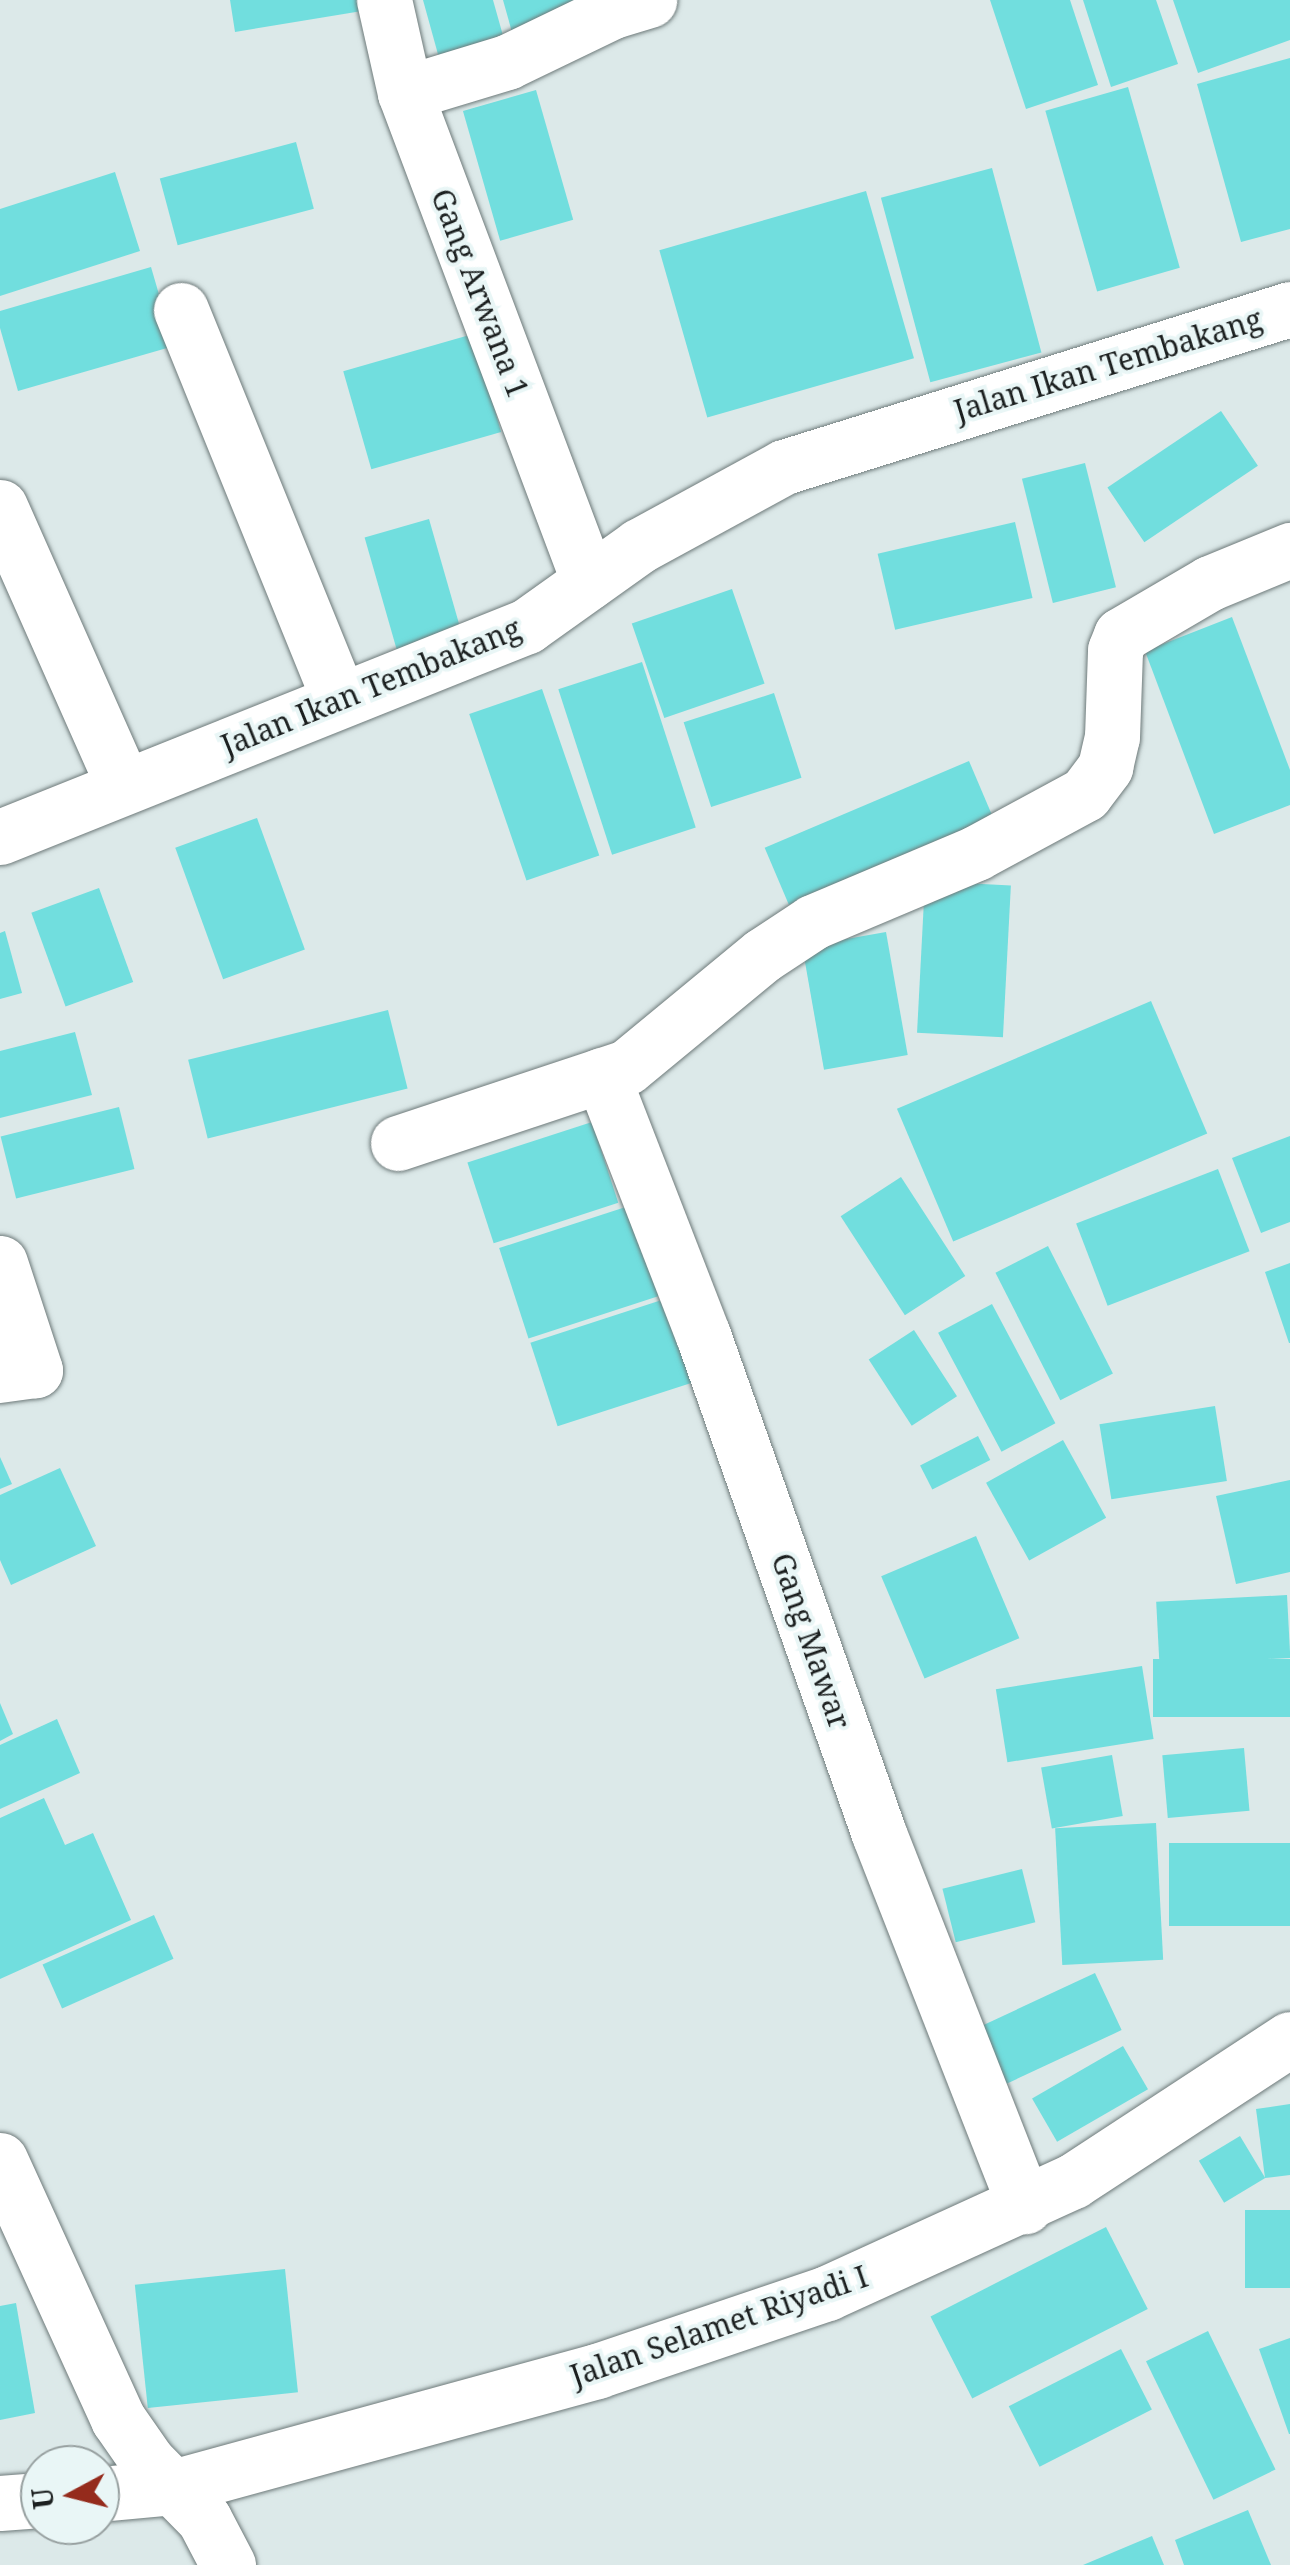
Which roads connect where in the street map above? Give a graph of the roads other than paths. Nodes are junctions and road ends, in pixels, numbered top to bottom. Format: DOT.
graph roads {
  1 [pos="384,0"];
  2 [pos="650,0"];
  3 [pos="405,93"];
  4 [pos="1290,309"];
  5 [pos="181,310"];
  6 [pos="0,507"];
  7 [pos="1290,550"];
  8 [pos="589,582"];
  9 [pos="339,700"];
  10 [pos="123,785"];
  11 [pos="0,837"];
  12 [pos="602,1075"];
  13 [pos="398,1143"];
  14 [pos="0,1263"];
  15 [pos="0,1375"];
  16 [pos="1290,2039"];
  17 [pos="0,2160"];
  18 [pos="1025,2206"];
  19 [pos="173,2487"];
  20 [pos="120,2492"];
  21 [pos="228,2565"];
  1 -- 3 [label="street, Gang Arwana 1"];
  2 -- 3 [label="street"];
  3 -- 8 [label="street, Gang Arwana 1"];
  4 -- 8 [label="street, Jalan Ikan Tembakang"];
  5 -- 9 [label="street"];
  6 -- 10 [label="street"];
  7 -- 12 [label="street"];
  8 -- 9 [label="street, Jalan Ikan Tembakang"];
  9 -- 10 [label="street, Jalan Ikan Tembakang"];
  10 -- 11 [label="street, Jalan Ikan Tembakang"];
  12 -- 13 [label="street"];
  12 -- 18 [label="street, Gang Mawar"];
  14 -- 15 [label="street"];
  16 -- 18 [label="street, Jalan Selamet Riyadi I"];
  17 -- 19 [label="street"];
  18 -- 19 [label="street, Jalan Selamet Riyadi I"];
  19 -- 20 [label="street, Jalan Selamet Riyadi I"];
  19 -- 21 [label="street"];
}
